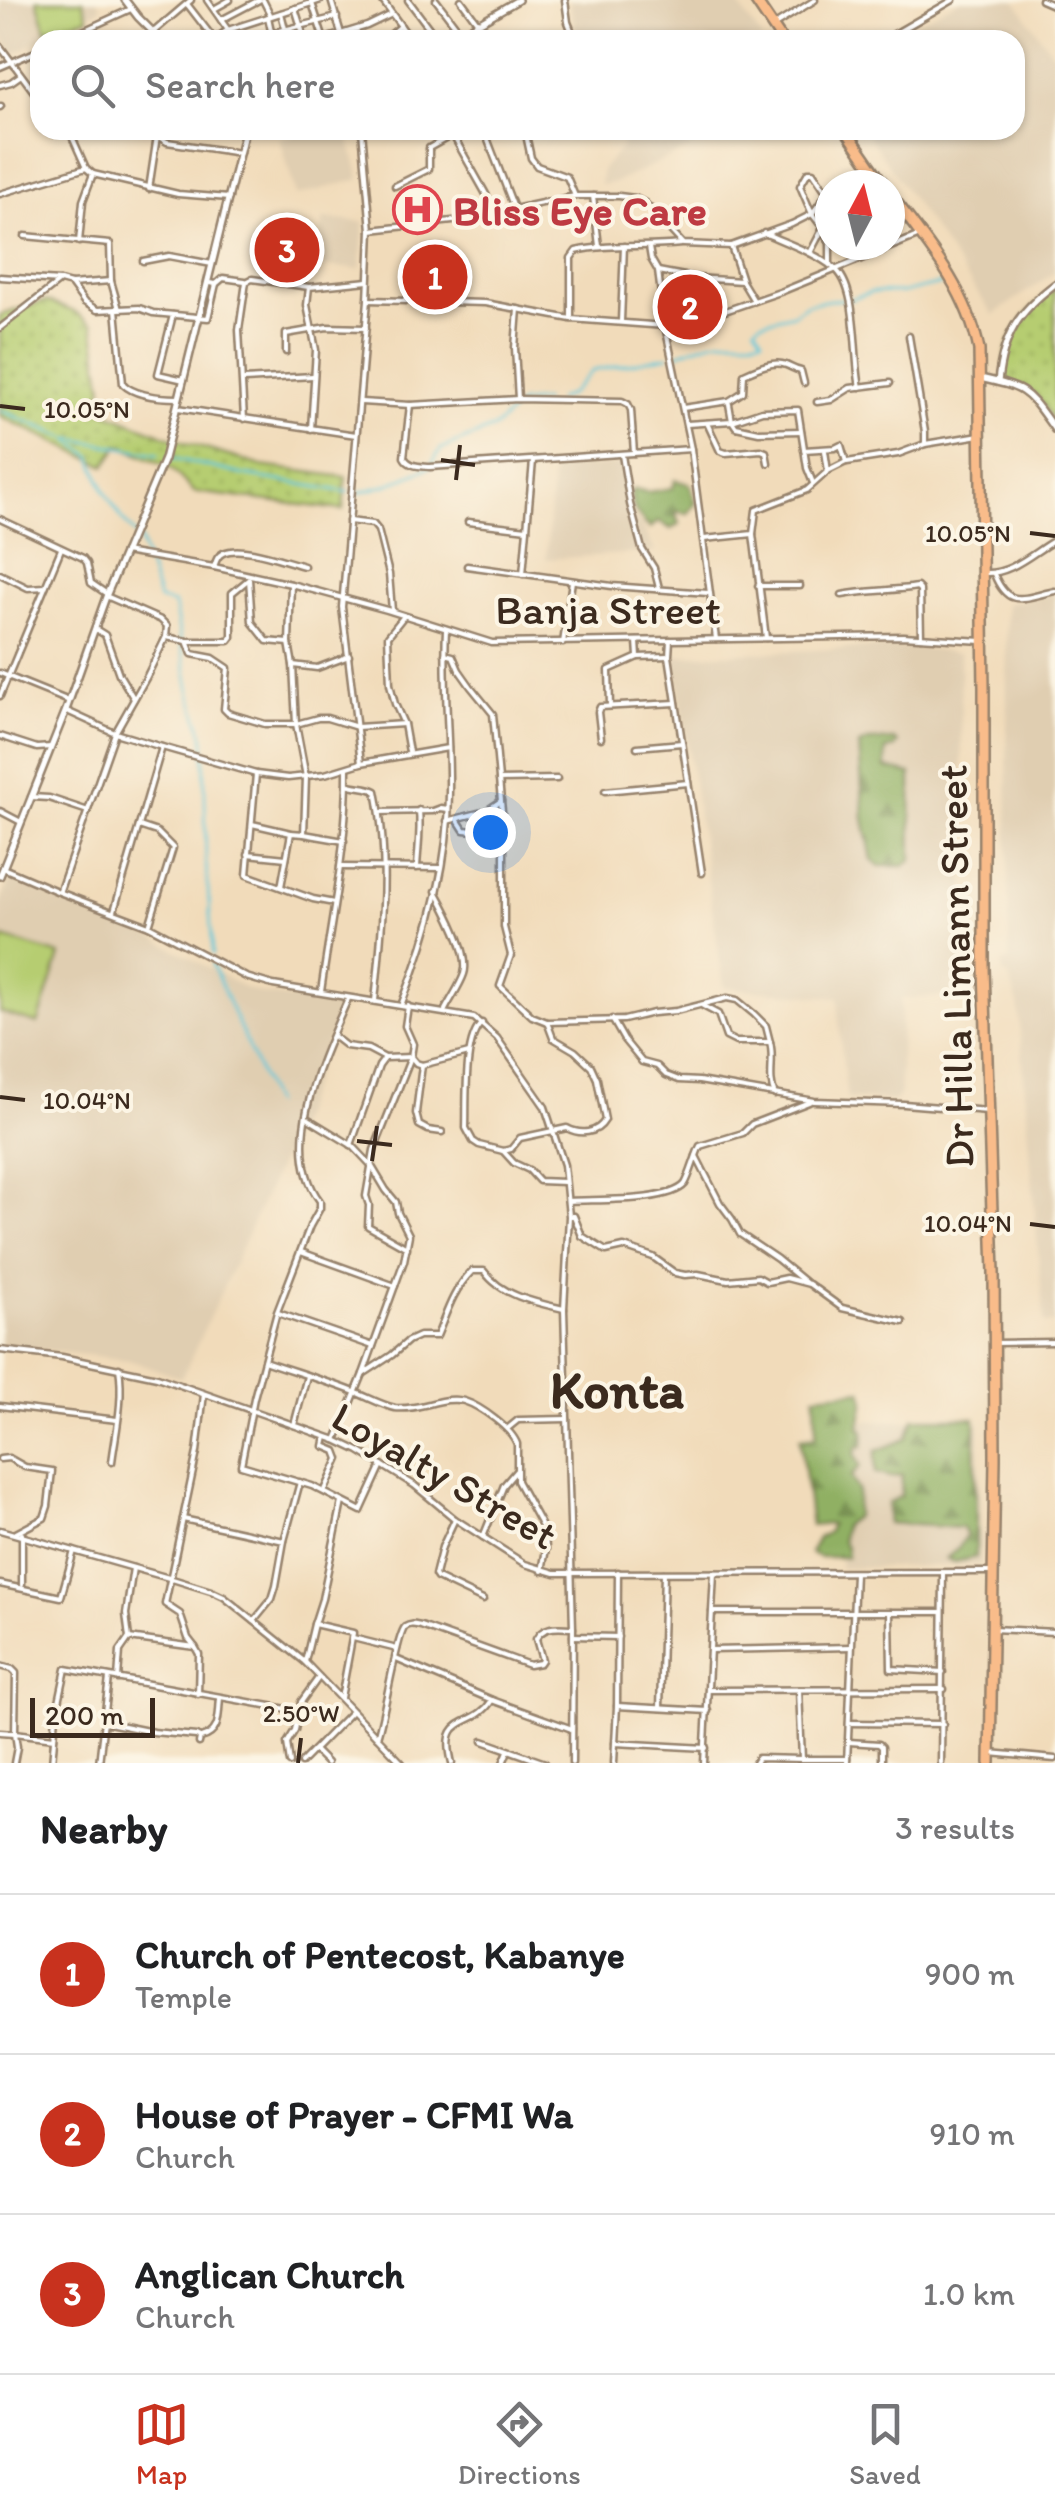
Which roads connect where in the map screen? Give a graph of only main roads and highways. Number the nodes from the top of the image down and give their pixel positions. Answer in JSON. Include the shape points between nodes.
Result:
{"nodes":[{"id":1,"x":755,"y":0,"type":"edge"},
{"id":2,"x":776,"y":30,"type":"edge"},
{"id":3,"x":853,"y":140,"type":"edge"},
{"id":4,"x":874,"y":170,"type":"edge"},
{"id":5,"x":905,"y":214,"type":"edge"},
{"id":6,"x":990,"y":1758,"type":"edge"}],
"edges":[{"from":1,"to":2,"type":"highway"},
{"from":3,"to":4,"type":"highway"},
{"from":5,"to":6,"type":"highway","name":"Dr Hilla Limann Street","via":[[955,283],[979,350],[988,573]]}]}
